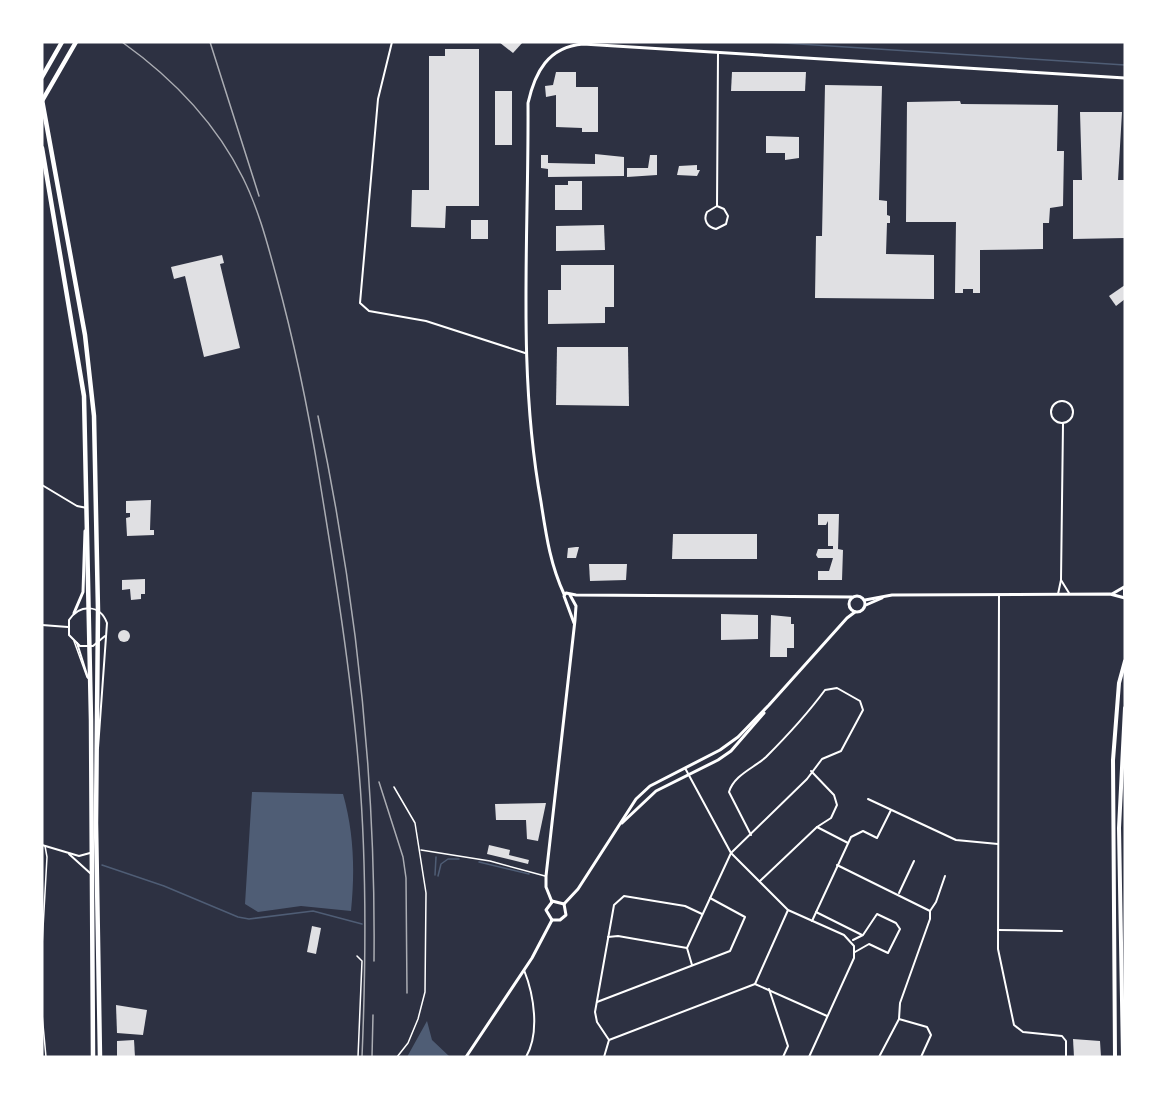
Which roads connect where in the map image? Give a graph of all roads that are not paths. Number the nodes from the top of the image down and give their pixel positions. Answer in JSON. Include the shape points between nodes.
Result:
{"nodes":[{"id":1,"x":62,"y":42,"type":"edge"},
{"id":2,"x":75,"y":42,"type":"edge"},
{"id":3,"x":392,"y":42,"type":"edge"},
{"id":4,"x":718,"y":53,"type":"junction"},
{"id":5,"x":42,"y":77,"type":"edge"},
{"id":6,"x":1125,"y":78,"type":"edge"},
{"id":7,"x":42,"y":99,"type":"edge"},
{"id":8,"x":42,"y":148,"type":"edge"},
{"id":9,"x":717,"y":206,"type":"junction"},
{"id":10,"x":525,"y":353,"type":"junction"},
{"id":11,"x":1063,"y":424,"type":"junction"},
{"id":12,"x":42,"y":485,"type":"edge"},
{"id":13,"x":87,"y":508,"type":"junction"},
{"id":14,"x":87,"y":527,"type":"junction"},
{"id":15,"x":1061,"y":580,"type":"junction"},
{"id":16,"x":1125,"y":587,"type":"edge"},
{"id":17,"x":564,"y":594,"type":"junction"},
{"id":18,"x":1058,"y":594,"type":"junction"},
{"id":19,"x":1070,"y":594,"type":"junction"},
{"id":20,"x":1110,"y":594,"type":"junction"},
{"id":21,"x":999,"y":595,"type":"junction"},
{"id":22,"x":840,"y":596,"type":"junction"},
{"id":23,"x":886,"y":596,"type":"junction"},
{"id":24,"x":1125,"y":596,"type":"edge"},
{"id":25,"x":571,"y":597,"type":"junction"},
{"id":26,"x":852,"y":597,"type":"junction"},
{"id":27,"x":566,"y":600,"type":"junction"},
{"id":28,"x":865,"y":600,"type":"junction"},
{"id":29,"x":849,"y":601,"type":"junction"},
{"id":30,"x":866,"y":605,"type":"junction"},
{"id":31,"x":849,"y":607,"type":"junction"},
{"id":32,"x":89,"y":608,"type":"junction"},
{"id":33,"x":98,"y":610,"type":"junction"},
{"id":34,"x":855,"y":612,"type":"junction"},
{"id":35,"x":74,"y":613,"type":"junction"},
{"id":36,"x":847,"y":618,"type":"junction"},
{"id":37,"x":574,"y":623,"type":"junction"},
{"id":38,"x":42,"y":625,"type":"edge"},
{"id":39,"x":68,"y":627,"type":"junction"},
{"id":40,"x":105,"y":636,"type":"junction"},
{"id":41,"x":75,"y":642,"type":"junction"},
{"id":42,"x":98,"y":644,"type":"junction"},
{"id":43,"x":89,"y":647,"type":"junction"},
{"id":44,"x":1125,"y":661,"type":"edge"},
{"id":45,"x":89,"y":682,"type":"junction"},
{"id":46,"x":770,"y":705,"type":"junction"},
{"id":47,"x":1125,"y":708,"type":"edge"},
{"id":48,"x":97,"y":754,"type":"junction"},
{"id":49,"x":685,"y":768,"type":"junction"},
{"id":50,"x":811,"y":771,"type":"junction"},
{"id":51,"x":689,"y":774,"type":"junction"},
{"id":52,"x":394,"y":787,"type":"dead end"},
{"id":53,"x":868,"y":799,"type":"dead end"},
{"id":54,"x":891,"y":810,"type":"junction"},
{"id":55,"x":619,"y":826,"type":"junction"},
{"id":56,"x":817,"y":827,"type":"junction"},
{"id":57,"x":751,"y":835,"type":"junction"},
{"id":58,"x":848,"y":843,"type":"junction"},
{"id":59,"x":998,"y":844,"type":"junction"},
{"id":60,"x":43,"y":845,"type":"edge"},
{"id":61,"x":421,"y":850,"type":"junction"},
{"id":62,"x":66,"y":853,"type":"junction"},
{"id":63,"x":90,"y":853,"type":"junction"},
{"id":64,"x":731,"y":853,"type":"junction"},
{"id":65,"x":914,"y":861,"type":"dead end"},
{"id":66,"x":837,"y":865,"type":"junction"},
{"id":67,"x":90,"y":873,"type":"junction"},
{"id":68,"x":546,"y":876,"type":"junction"},
{"id":69,"x":945,"y":876,"type":"dead end"},
{"id":70,"x":760,"y":882,"type":"junction"},
{"id":71,"x":899,"y":893,"type":"junction"},
{"id":72,"x":710,"y":898,"type":"junction"},
{"id":73,"x":552,"y":902,"type":"junction"},
{"id":74,"x":564,"y":904,"type":"junction"},
{"id":75,"x":788,"y":910,"type":"junction"},
{"id":76,"x":930,"y":911,"type":"junction"},
{"id":77,"x":816,"y":912,"type":"junction"},
{"id":78,"x":702,"y":914,"type":"junction"},
{"id":79,"x":552,"y":920,"type":"junction"},
{"id":80,"x":812,"y":921,"type":"junction"},
{"id":81,"x":998,"y":930,"type":"junction"},
{"id":82,"x":1062,"y":931,"type":"dead end"},
{"id":83,"x":863,"y":935,"type":"junction"},
{"id":84,"x":608,"y":937,"type":"junction"},
{"id":85,"x":852,"y":941,"type":"junction"},
{"id":86,"x":42,"y":946,"type":"edge"},
{"id":87,"x":687,"y":948,"type":"junction"},
{"id":88,"x":855,"y":952,"type":"junction"},
{"id":89,"x":357,"y":956,"type":"dead end"},
{"id":90,"x":692,"y":965,"type":"junction"},
{"id":91,"x":524,"y":970,"type":"junction"},
{"id":92,"x":755,"y":984,"type":"junction"},
{"id":93,"x":769,"y":989,"type":"junction"},
{"id":94,"x":596,"y":1002,"type":"junction"},
{"id":95,"x":42,"y":1014,"type":"edge"},
{"id":96,"x":827,"y":1016,"type":"junction"},
{"id":97,"x":899,"y":1019,"type":"junction"},
{"id":98,"x":609,"y":1040,"type":"junction"},
{"id":99,"x":46,"y":1057,"type":"edge"},
{"id":100,"x":93,"y":1057,"type":"edge"},
{"id":101,"x":100,"y":1057,"type":"edge"},
{"id":102,"x":358,"y":1057,"type":"edge"},
{"id":103,"x":397,"y":1057,"type":"edge"},
{"id":104,"x":466,"y":1057,"type":"edge"},
{"id":105,"x":526,"y":1057,"type":"edge"},
{"id":106,"x":604,"y":1057,"type":"edge"},
{"id":107,"x":783,"y":1057,"type":"edge"},
{"id":108,"x":809,"y":1057,"type":"edge"},
{"id":109,"x":879,"y":1057,"type":"edge"},
{"id":110,"x":921,"y":1057,"type":"edge"},
{"id":111,"x":1066,"y":1057,"type":"edge"},
{"id":112,"x":1115,"y":1057,"type":"edge"},
{"id":113,"x":1123,"y":1057,"type":"edge"}],
"edges":[{"from":1,"to":5,"type":"main road"},
{"from":2,"to":7,"type":"main road"},
{"from":3,"to":10,"type":"street","via":[[378,99],[360,303],[369,311],[426,321]]},
{"from":4,"to":6,"type":"street"},
{"from":4,"to":9,"type":"street"},
{"from":4,"to":10,"type":"street","via":[[570,46],[552,55],[539,69],[528,103]]},
{"from":7,"to":33,"type":"main road","via":[[92,391]]},
{"from":8,"to":13,"type":"main road","via":[[84,396]]},
{"from":9,"to":9,"type":"street","via":[[707,212],[705,219],[716,229],[726,224],[728,216]]},
{"from":10,"to":17,"type":"street","via":[[536,478],[551,564]]},
{"from":11,"to":11,"type":"street","via":[[1071,420],[1074,412],[1071,404],[1062,401],[1051,410],[1053,418]]},
{"from":11,"to":15,"type":"street"},
{"from":12,"to":13,"type":"street","via":[[77,507]]},
{"from":13,"to":14,"type":"main road"},
{"from":14,"to":32,"type":"main road"},
{"from":14,"to":35,"type":"street","via":[[83,592]]},
{"from":15,"to":18,"type":"street"},
{"from":15,"to":19,"type":"street"},
{"from":16,"to":20,"type":"street"},
{"from":16,"to":24,"type":"main road"},
{"from":17,"to":25,"type":"street"},
{"from":17,"to":27,"type":"street"},
{"from":18,"to":19,"type":"street"},
{"from":18,"to":21,"type":"street"},
{"from":19,"to":20,"type":"street"},
{"from":20,"to":24,"type":"street"},
{"from":21,"to":23,"type":"street"},
{"from":21,"to":59,"type":"street"},
{"from":22,"to":25,"type":"street"},
{"from":22,"to":26,"type":"street"},
{"from":22,"to":29,"type":"street"},
{"from":23,"to":28,"type":"street"},
{"from":23,"to":30,"type":"street"},
{"from":25,"to":27,"type":"street"},
{"from":25,"to":37,"type":"street","via":[[576,606]]},
{"from":26,"to":28,"type":"street","via":[[859,595]]},
{"from":26,"to":29,"type":"street"},
{"from":27,"to":37,"type":"street"},
{"from":28,"to":30,"type":"street"},
{"from":29,"to":31,"type":"street"},
{"from":30,"to":34,"type":"street"},
{"from":31,"to":34,"type":"street"},
{"from":31,"to":36,"type":"street"},
{"from":32,"to":33,"type":"street"},
{"from":32,"to":35,"type":"street"},
{"from":32,"to":43,"type":"main road"},
{"from":33,"to":40,"type":"street","via":[[107,623]]},
{"from":33,"to":42,"type":"main road"},
{"from":34,"to":36,"type":"street"},
{"from":35,"to":39,"type":"street"},
{"from":36,"to":46,"type":"street"},
{"from":37,"to":68,"type":"street"},
{"from":38,"to":39,"type":"street"},
{"from":39,"to":41,"type":"street"},
{"from":40,"to":42,"type":"street"},
{"from":40,"to":48,"type":"street","via":[[107,658]]},
{"from":41,"to":43,"type":"street"},
{"from":41,"to":45,"type":"street"},
{"from":42,"to":43,"type":"street"},
{"from":42,"to":48,"type":"main road"},
{"from":43,"to":45,"type":"main road"},
{"from":44,"to":112,"type":"main road","via":[[1119,683],[1113,760]]},
{"from":45,"to":63,"type":"main road"},
{"from":46,"to":49,"type":"street","via":[[720,750]]},
{"from":46,"to":51,"type":"street","via":[[730,751]]},
{"from":47,"to":113,"type":"main road","via":[[1119,828]]},
{"from":48,"to":101,"type":"main road"},
{"from":49,"to":51,"type":"street"},
{"from":49,"to":55,"type":"street","via":[[650,786],[636,799]]},
{"from":50,"to":56,"type":"street","via":[[834,795],[837,805],[831,818]]},
{"from":50,"to":57,"type":"street"},
{"from":50,"to":57,"type":"street","via":[[827,755],[841,751],[863,710],[860,701],[837,688],[825,690],[765,758],[731,783],[729,792]]},
{"from":51,"to":55,"type":"street","via":[[656,791]]},
{"from":51,"to":64,"type":"street"},
{"from":52,"to":61,"type":"lane","via":[[415,823]]},
{"from":53,"to":54,"type":"street"},
{"from":54,"to":58,"type":"street","via":[[877,838],[863,831]]},
{"from":54,"to":59,"type":"street","via":[[956,840]]},
{"from":55,"to":74,"type":"street"},
{"from":56,"to":58,"type":"street"},
{"from":56,"to":70,"type":"street"},
{"from":57,"to":64,"type":"street"},
{"from":58,"to":66,"type":"street"},
{"from":59,"to":81,"type":"street"},
{"from":60,"to":62,"type":"street"},
{"from":60,"to":86,"type":"lane","via":[[47,857]]},
{"from":61,"to":68,"type":"lane","via":[[490,861]]},
{"from":61,"to":103,"type":"lane","via":[[426,893],[425,992],[408,1043]]},
{"from":62,"to":63,"type":"street"},
{"from":62,"to":67,"type":"street"},
{"from":63,"to":67,"type":"main road"},
{"from":64,"to":70,"type":"street"},
{"from":64,"to":72,"type":"street"},
{"from":65,"to":71,"type":"street"},
{"from":66,"to":71,"type":"street"},
{"from":66,"to":77,"type":"street"},
{"from":67,"to":100,"type":"main road"},
{"from":68,"to":73,"type":"street"},
{"from":69,"to":76,"type":"street"},
{"from":70,"to":75,"type":"street"},
{"from":71,"to":76,"type":"street"},
{"from":72,"to":78,"type":"street"},
{"from":72,"to":90,"type":"street","via":[[745,917],[730,951]]},
{"from":73,"to":74,"type":"street"},
{"from":73,"to":79,"type":"street","via":[[546,910]]},
{"from":74,"to":79,"type":"street","via":[[566,915]]},
{"from":75,"to":80,"type":"street"},
{"from":75,"to":92,"type":"street"},
{"from":76,"to":97,"type":"street","via":[[900,1003]]},
{"from":77,"to":80,"type":"street"},
{"from":77,"to":83,"type":"street"},
{"from":78,"to":84,"type":"street","via":[[685,906],[624,896],[614,905]]},
{"from":78,"to":87,"type":"street"},
{"from":79,"to":91,"type":"street"},
{"from":80,"to":85,"type":"street"},
{"from":81,"to":82,"type":"street"},
{"from":81,"to":111,"type":"street","via":[[998,949],[1014,1025],[1023,1032],[1062,1036]]},
{"from":83,"to":85,"type":"street"},
{"from":83,"to":88,"type":"street","via":[[877,914],[900,929],[888,953],[869,944]]},
{"from":84,"to":87,"type":"street"},
{"from":84,"to":94,"type":"street"},
{"from":85,"to":88,"type":"street"},
{"from":87,"to":90,"type":"street"},
{"from":88,"to":96,"type":"street"},
{"from":89,"to":102,"type":"lane","via":[[362,961]]},
{"from":90,"to":94,"type":"street"},
{"from":91,"to":104,"type":"street"},
{"from":91,"to":105,"type":"street","via":[[534,1017],[532,1043]]},
{"from":92,"to":93,"type":"street"},
{"from":92,"to":98,"type":"street"},
{"from":93,"to":96,"type":"street"},
{"from":93,"to":107,"type":"street","via":[[788,1046]]},
{"from":94,"to":98,"type":"street","via":[[597,1022]]},
{"from":95,"to":99,"type":"lane"},
{"from":96,"to":108,"type":"street"},
{"from":97,"to":109,"type":"street"},
{"from":97,"to":110,"type":"street","via":[[927,1027],[931,1035]]},
{"from":98,"to":106,"type":"street"}]}
